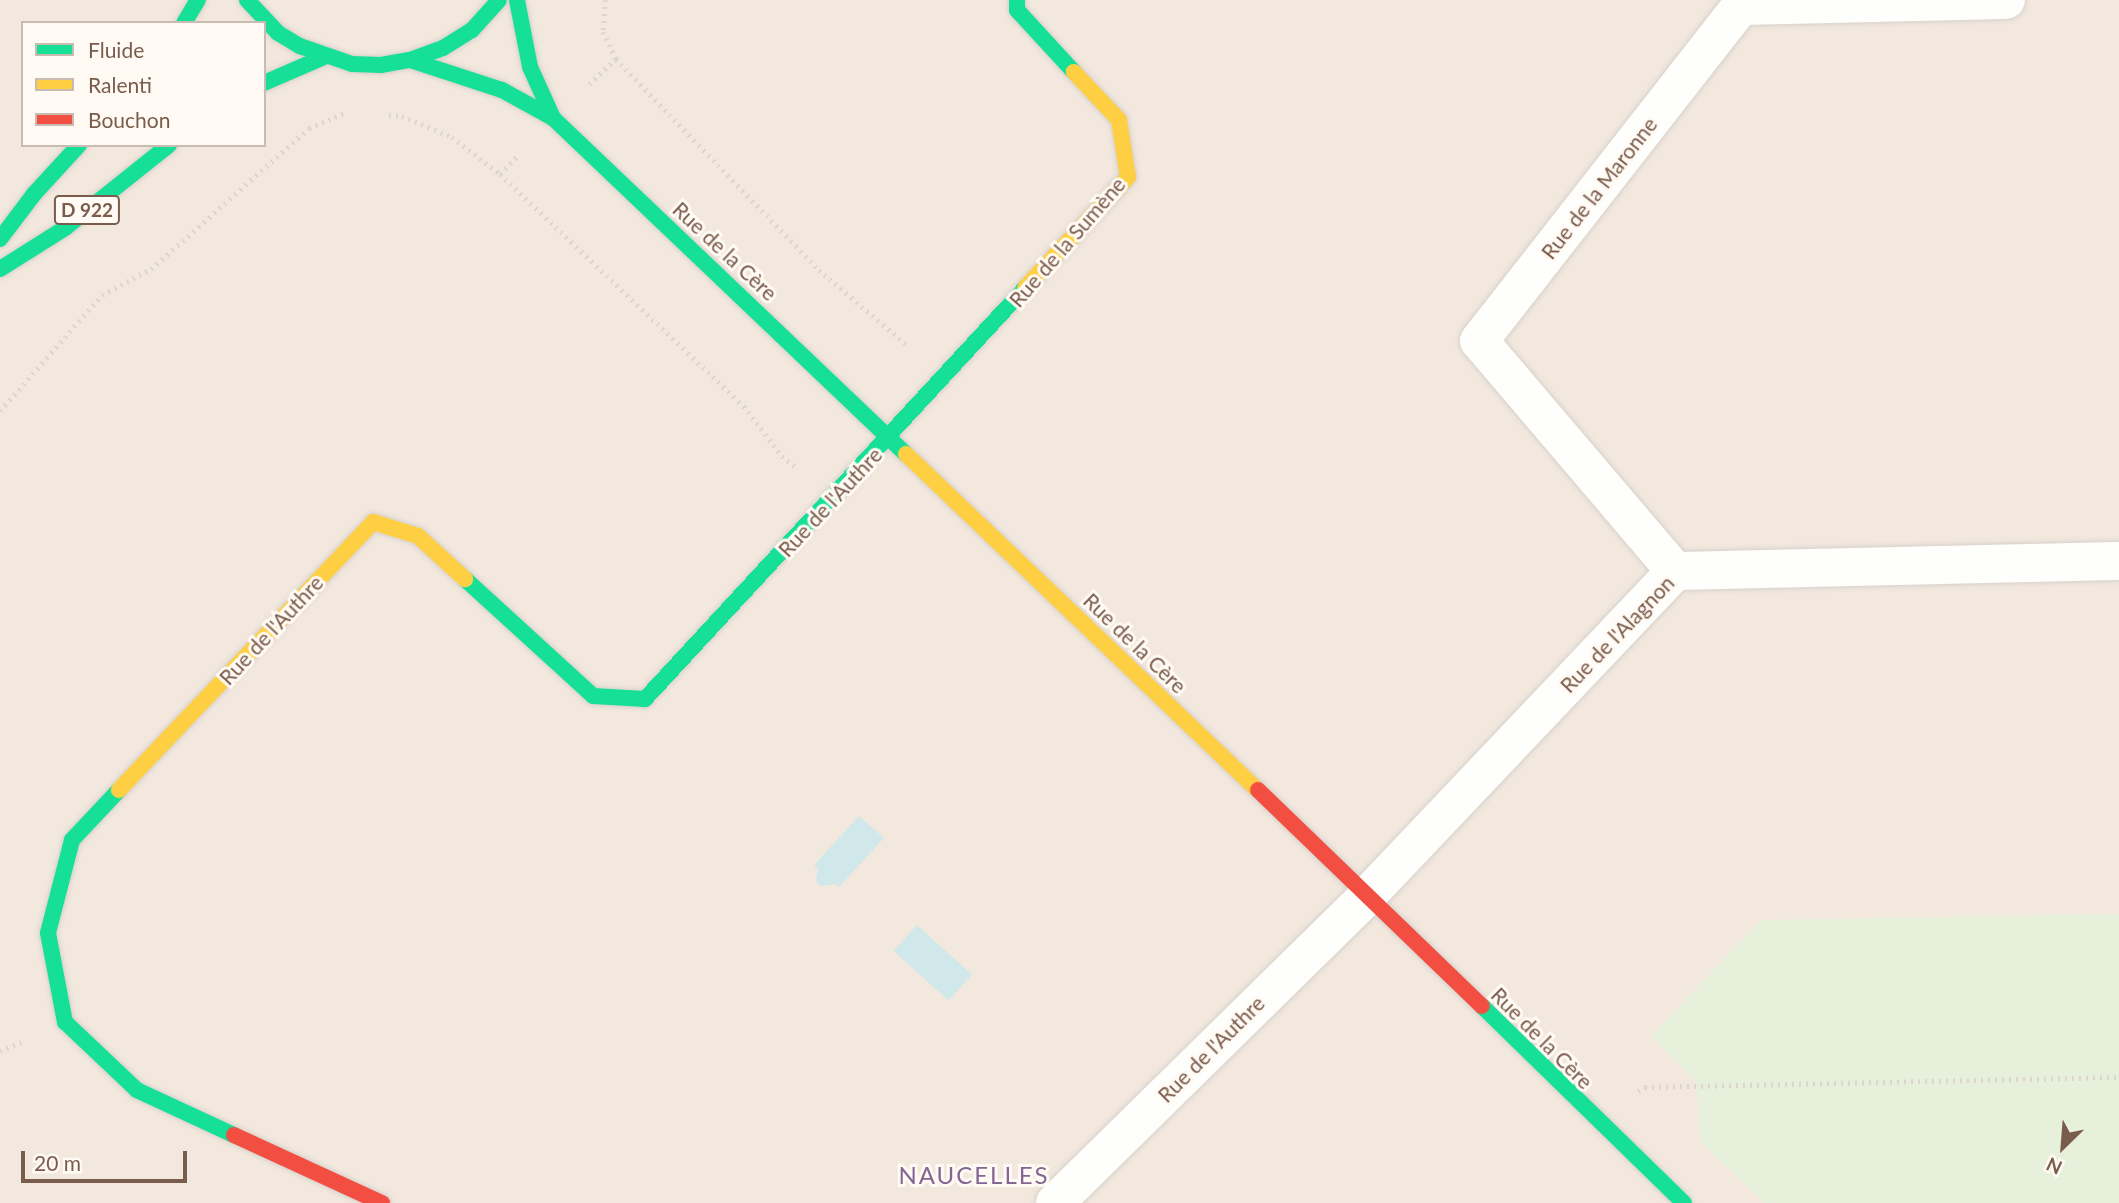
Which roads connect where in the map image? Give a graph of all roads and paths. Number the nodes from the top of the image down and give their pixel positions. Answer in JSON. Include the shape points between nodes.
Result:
{"nodes":[{"id":1,"x":198,"y":0,"type":"edge"},
{"id":2,"x":247,"y":0,"type":"edge"},
{"id":3,"x":499,"y":0,"type":"edge"},
{"id":4,"x":517,"y":0,"type":"edge"},
{"id":5,"x":606,"y":0,"type":"edge"},
{"id":6,"x":1017,"y":0,"type":"edge"},
{"id":7,"x":2006,"y":0,"type":"edge"},
{"id":8,"x":1737,"y":3,"type":"edge"},
{"id":9,"x":185,"y":21,"type":"edge"},
{"id":10,"x":324,"y":57,"type":"junction"},
{"id":11,"x":410,"y":60,"type":"junction"},
{"id":12,"x":266,"y":82,"type":"edge"},
{"id":13,"x":348,"y":112,"type":"dead end"},
{"id":14,"x":375,"y":114,"type":"dead end"},
{"id":15,"x":553,"y":118,"type":"junction"},
{"id":16,"x":77,"y":147,"type":"edge"},
{"id":17,"x":166,"y":147,"type":"edge"},
{"id":18,"x":0,"y":239,"type":"edge"},
{"id":19,"x":0,"y":269,"type":"edge"},
{"id":20,"x":947,"y":376,"type":"junction"},
{"id":21,"x":0,"y":411,"type":"edge"},
{"id":22,"x":890,"y":438,"type":"junction"},
{"id":23,"x":835,"y":496,"type":"junction"},
{"id":24,"x":2119,"y":561,"type":"edge"},
{"id":25,"x":1675,"y":571,"type":"junction"},
{"id":26,"x":1368,"y":895,"type":"junction"},
{"id":27,"x":2119,"y":1077,"type":"edge"},
{"id":28,"x":1597,"y":1121,"type":"junction"},
{"id":29,"x":382,"y":1203,"type":"edge"},
{"id":30,"x":1055,"y":1203,"type":"edge"},
{"id":31,"x":1684,"y":1203,"type":"edge"}],
"edges":[{"from":1,"to":9,"type":"street"},
{"from":2,"to":10,"type":"street","via":[[278,33]]},
{"from":3,"to":11,"type":"street","via":[[472,30],[443,48]]},
{"from":4,"to":15,"type":"street","name":"Rue de la Cère","via":[[530,68]]},
{"from":5,"to":20,"type":"path","via":[[603,32],[616,59],[819,270]]},
{"from":6,"to":20,"type":"street","name":"Rue de la Sumène","via":[[1017,10],[1119,120],[1128,177]]},
{"from":7,"to":8,"type":"street","name":"Rue de la Maronne"},
{"from":8,"to":25,"type":"street","name":"Rue de la Maronne","via":[[1479,341]]},
{"from":10,"to":11,"type":"street","via":[[352,64]]},
{"from":10,"to":12,"type":"street"},
{"from":11,"to":15,"type":"street","name":"Rue de la Cère","via":[[502,90]]},
{"from":13,"to":21,"type":"path","via":[[309,128],[151,269],[102,295]]},
{"from":14,"to":23,"type":"path","via":[[402,116],[452,137],[500,174],[744,406],[782,456]]},
{"from":15,"to":22,"type":"street","name":"Rue de la Cère"},
{"from":16,"to":18,"type":"street","number":"D 922"},
{"from":17,"to":19,"type":"street","number":"D 922","via":[[65,228]]},
{"from":20,"to":22,"type":"street","name":"Rue de la Sumène"},
{"from":22,"to":23,"type":"street","name":"Rue de l'Authre"},
{"from":22,"to":26,"type":"street","name":"Rue de la Cère"},
{"from":23,"to":29,"type":"street","name":"Rue de l'Authre","via":[[645,699],[593,696],[418,536],[373,522],[72,840],[48,933],[65,1023],[137,1090]]},
{"from":24,"to":25,"type":"street","name":"Rue de l'Alagnon"},
{"from":25,"to":26,"type":"street","name":"Rue de l'Alagnon"},
{"from":26,"to":28,"type":"street","name":"Rue de la Cère"},
{"from":26,"to":30,"type":"street","name":"Rue de l'Authre"},
{"from":27,"to":28,"type":"path","via":[[1645,1087]]},
{"from":28,"to":31,"type":"street","name":"Rue de la Cère"}]}
